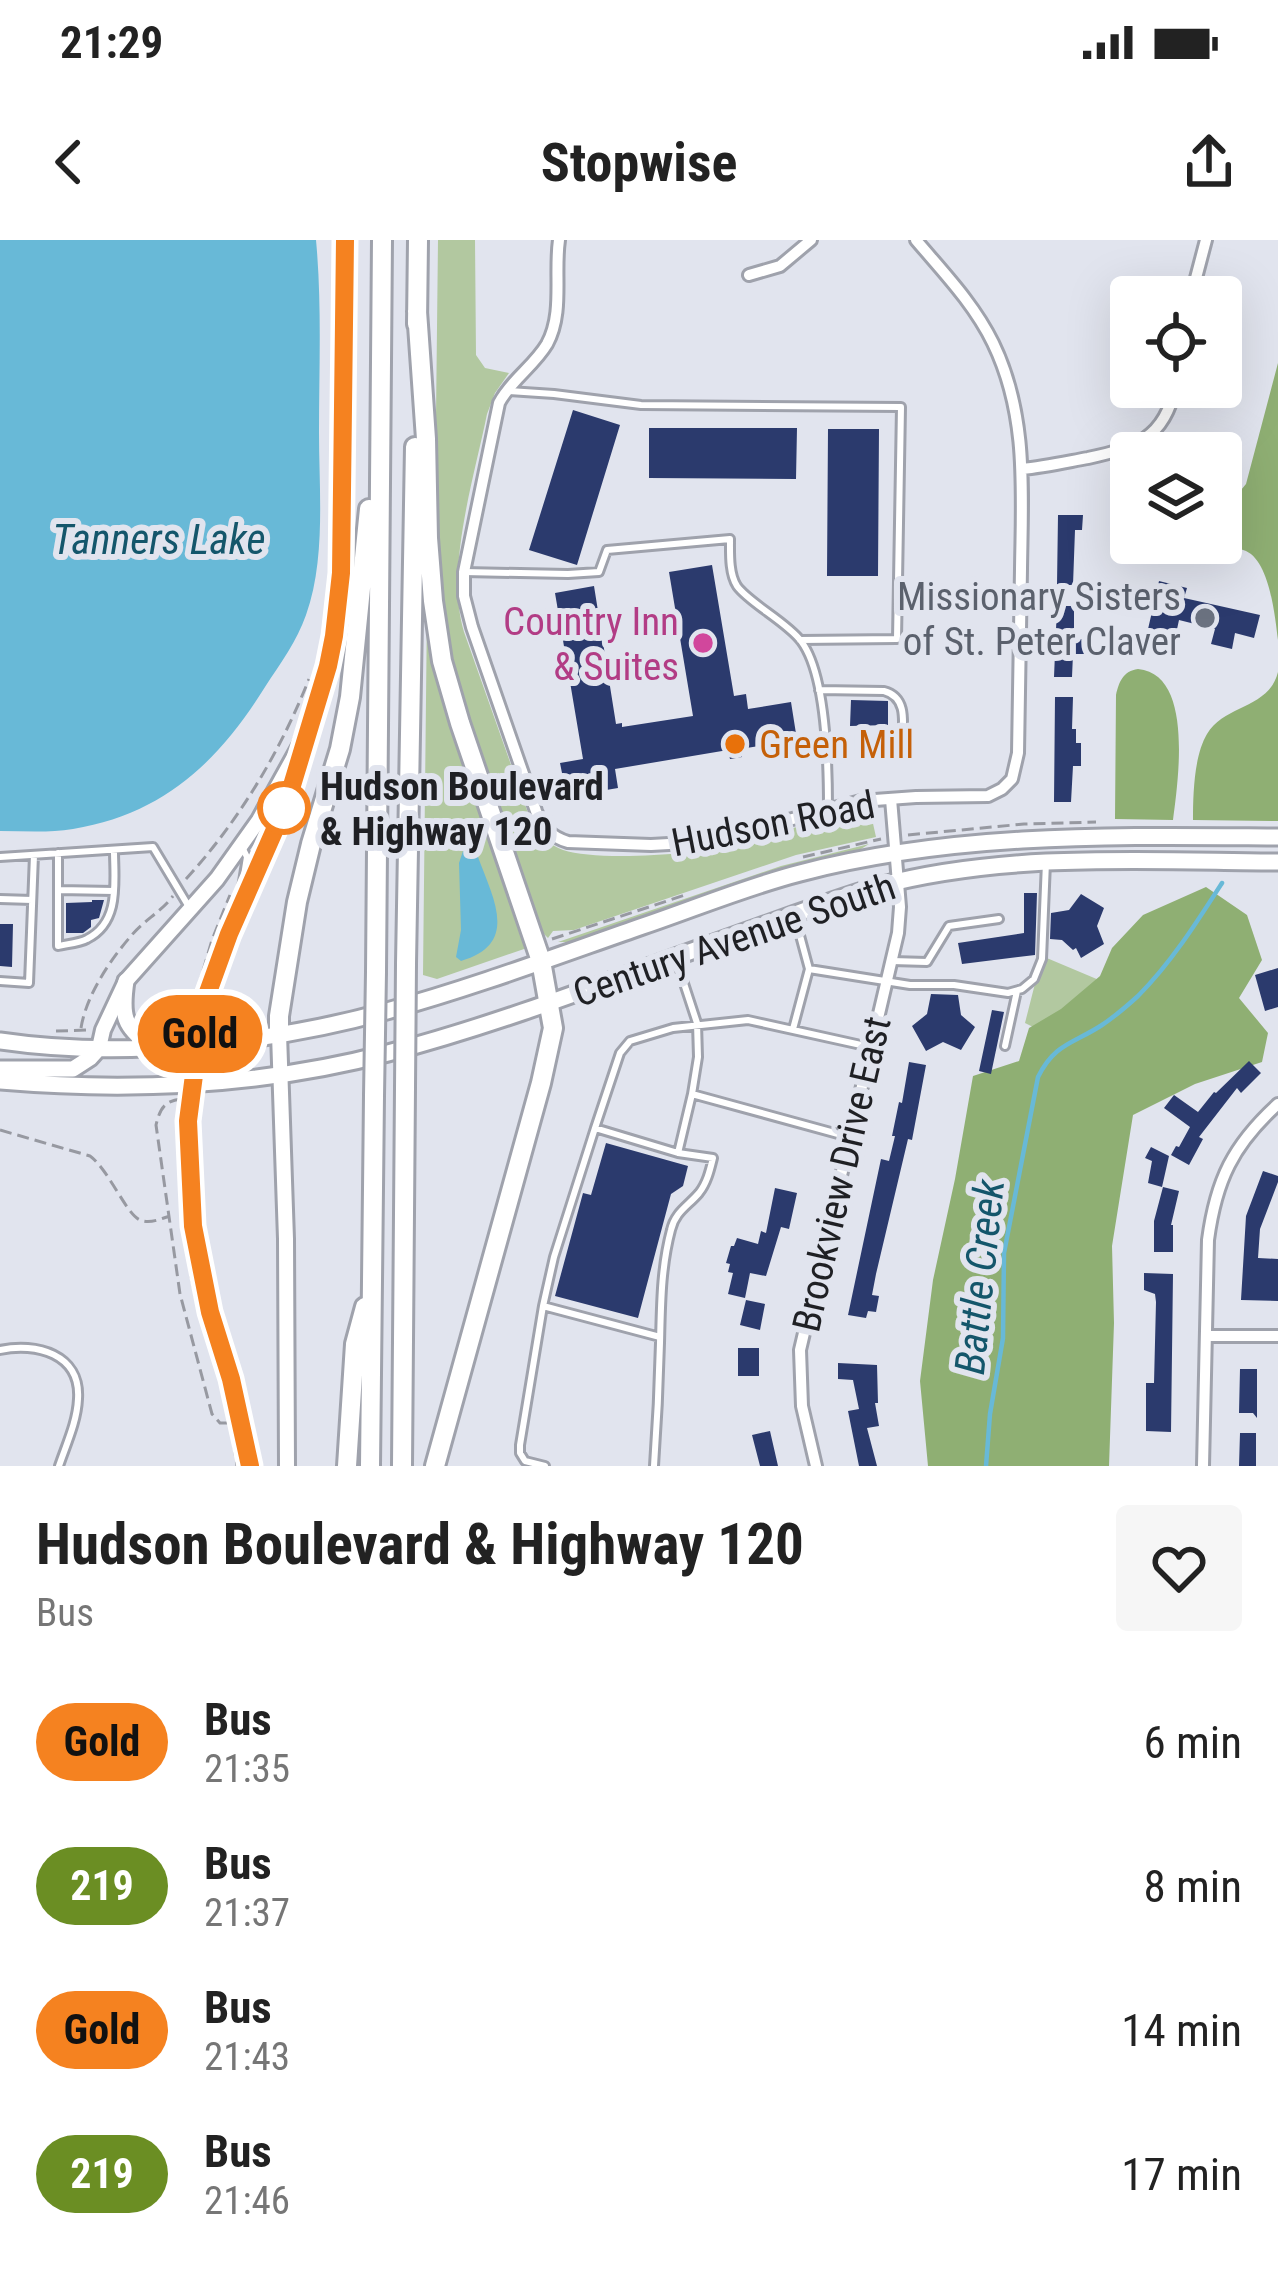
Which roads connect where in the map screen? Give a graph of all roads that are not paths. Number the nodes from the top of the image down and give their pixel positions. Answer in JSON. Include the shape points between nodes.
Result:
{"nodes":[{"id":1,"x":345,"y":240,"type":"edge"},
{"id":2,"x":382,"y":240,"type":"edge"},
{"id":3,"x":418,"y":240,"type":"edge"},
{"id":4,"x":559,"y":240,"type":"edge"},
{"id":5,"x":811,"y":240,"type":"edge"},
{"id":6,"x":916,"y":240,"type":"edge"},
{"id":7,"x":1206,"y":240,"type":"edge"},
{"id":8,"x":749,"y":275,"type":"dead end"},
{"id":9,"x":1196,"y":276,"type":"edge"},
{"id":10,"x":417,"y":311,"type":"junction"},
{"id":11,"x":382,"y":331,"type":"junction"},
{"id":12,"x":505,"y":391,"type":"junction"},
{"id":13,"x":1168,"y":408,"type":"edge"},
{"id":14,"x":1022,"y":469,"type":"junction"},
{"id":15,"x":464,"y":572,"type":"junction"},
{"id":16,"x":800,"y":640,"type":"junction"},
{"id":17,"x":818,"y":690,"type":"junction"},
{"id":18,"x":313,"y":716,"type":"junction"},
{"id":19,"x":902,"y":749,"type":"dead end"},
{"id":20,"x":891,"y":799,"type":"junction"},
{"id":21,"x":828,"y":808,"type":"junction"},
{"id":22,"x":1278,"y":837,"type":"edge"},
{"id":23,"x":242,"y":845,"type":"junction"},
{"id":24,"x":114,"y":850,"type":"junction"},
{"id":25,"x":58,"y":854,"type":"junction"},
{"id":26,"x":895,"y":854,"type":"junction"},
{"id":27,"x":34,"y":855,"type":"junction"},
{"id":28,"x":0,"y":857,"type":"edge"},
{"id":29,"x":1046,"y":862,"type":"junction"},
{"id":30,"x":1278,"y":862,"type":"edge"},
{"id":31,"x":897,"y":882,"type":"junction"},
{"id":32,"x":58,"y":890,"type":"junction"},
{"id":33,"x":114,"y":891,"type":"junction"},
{"id":34,"x":0,"y":899,"type":"edge"},
{"id":35,"x":32,"y":900,"type":"junction"},
{"id":36,"x":190,"y":910,"type":"junction"},
{"id":37,"x":794,"y":914,"type":"junction"},
{"id":38,"x":999,"y":919,"type":"dead end"},
{"id":39,"x":229,"y":934,"type":"junction"},
{"id":40,"x":676,"y":956,"type":"junction"},
{"id":41,"x":892,"y":961,"type":"junction"},
{"id":42,"x":541,"y":962,"type":"junction"},
{"id":43,"x":809,"y":969,"type":"junction"},
{"id":44,"x":886,"y":979,"type":"junction"},
{"id":45,"x":126,"y":980,"type":"junction"},
{"id":46,"x":0,"y":981,"type":"edge"},
{"id":47,"x":1017,"y":991,"type":"junction"},
{"id":48,"x":550,"y":1001,"type":"junction"},
{"id":49,"x":698,"y":1023,"type":"junction"},
{"id":50,"x":793,"y":1029,"type":"junction"},
{"id":51,"x":279,"y":1034,"type":"junction"},
{"id":52,"x":0,"y":1041,"type":"edge"},
{"id":53,"x":1005,"y":1046,"type":"dead end"},
{"id":54,"x":152,"y":1047,"type":"junction"},
{"id":55,"x":870,"y":1047,"type":"junction"},
{"id":56,"x":99,"y":1048,"type":"junction"},
{"id":57,"x":0,"y":1070,"type":"edge"},
{"id":58,"x":280,"y":1075,"type":"junction"},
{"id":59,"x":0,"y":1081,"type":"edge"},
{"id":60,"x":692,"y":1094,"type":"junction"},
{"id":61,"x":1278,"y":1104,"type":"edge"},
{"id":62,"x":595,"y":1128,"type":"junction"},
{"id":63,"x":849,"y":1137,"type":"junction"},
{"id":64,"x":677,"y":1153,"type":"junction"},
{"id":65,"x":372,"y":1279,"type":"junction"},
{"id":66,"x":543,"y":1306,"type":"junction"},
{"id":67,"x":1206,"y":1336,"type":"junction"},
{"id":68,"x":1278,"y":1336,"type":"edge"},
{"id":69,"x":660,"y":1337,"type":"junction"},
{"id":70,"x":0,"y":1350,"type":"edge"},
{"id":71,"x":59,"y":1466,"type":"edge"},
{"id":72,"x":250,"y":1466,"type":"edge"},
{"id":73,"x":287,"y":1466,"type":"edge"},
{"id":74,"x":346,"y":1466,"type":"edge"},
{"id":75,"x":370,"y":1466,"type":"edge"},
{"id":76,"x":402,"y":1466,"type":"edge"},
{"id":77,"x":435,"y":1466,"type":"edge"},
{"id":78,"x":545,"y":1466,"type":"edge"},
{"id":79,"x":654,"y":1466,"type":"edge"},
{"id":80,"x":816,"y":1466,"type":"edge"},
{"id":81,"x":1204,"y":1466,"type":"edge"}],
"edges":[{"from":1,"to":18,"type":"street","via":[[340,592]]},
{"from":2,"to":11,"type":"highway"},
{"from":3,"to":10,"type":"highway"},
{"from":4,"to":12,"type":"street","name":"Hudson Road","via":[[554,329]]},
{"from":5,"to":8,"type":"street","via":[[776,268]]},
{"from":6,"to":14,"type":"street","via":[[993,344],[1014,400]]},
{"from":7,"to":9,"type":"street"},
{"from":10,"to":42,"type":"highway","via":[[442,661]]},
{"from":10,"to":76,"type":"highway","bridge":true},
{"from":11,"to":51,"type":"highway","via":[[350,697],[296,902]]},
{"from":11,"to":65,"type":"highway","bridge":true},
{"from":12,"to":15,"type":"street","name":"Hudson Road"},
{"from":12,"to":16,"type":"lane","via":[[641,405],[901,407],[897,639]]},
{"from":13,"to":14,"type":"street","via":[[1147,439],[1117,452]]},
{"from":14,"to":20,"type":"street","via":[[1015,772],[985,797]]},
{"from":15,"to":16,"type":"lane","via":[[599,572],[607,550],[730,539],[736,585]]},
{"from":15,"to":21,"type":"street","name":"Hudson Road","via":[[472,627],[543,826],[556,837],[584,844],[705,842]]},
{"from":16,"to":17,"type":"lane"},
{"from":17,"to":19,"type":"lane","via":[[894,694]]},
{"from":17,"to":21,"type":"lane"},
{"from":18,"to":23,"type":"street"},
{"from":18,"to":39,"type":"lane","via":[[287,802]]},
{"from":20,"to":21,"type":"street","name":"Hudson Road"},
{"from":20,"to":26,"type":"street","name":"Hudson Road"},
{"from":22,"to":26,"type":"main road","name":"Century Avenue South","via":[[1076,836]]},
{"from":23,"to":36,"type":"street"},
{"from":23,"to":39,"type":"lane","via":[[247,857]]},
{"from":24,"to":25,"type":"lane"},
{"from":24,"to":33,"type":"lane"},
{"from":24,"to":36,"type":"lane","via":[[153,847]]},
{"from":25,"to":27,"type":"lane"},
{"from":25,"to":32,"type":"lane"},
{"from":26,"to":31,"type":"street","name":"Hudson Road"},
{"from":26,"to":42,"type":"main road","name":"Century Avenue South","via":[[784,878]]},
{"from":27,"to":28,"type":"lane"},
{"from":27,"to":35,"type":"lane"},
{"from":29,"to":30,"type":"main road","name":"Century Avenue South"},
{"from":29,"to":31,"type":"main road","name":"Century Avenue South"},
{"from":29,"to":47,"type":"lane","via":[[1042,959],[1034,979]]},
{"from":31,"to":37,"type":"main road","name":"Century Avenue South"},
{"from":31,"to":41,"type":"street","name":"Brookview Drive East"},
{"from":32,"to":33,"type":"lane"},
{"from":32,"to":33,"type":"lane","via":[[58,946],[88,939],[110,919]]},
{"from":34,"to":35,"type":"lane"},
{"from":35,"to":46,"type":"lane","via":[[29,983]]},
{"from":36,"to":45,"type":"street"},
{"from":37,"to":40,"type":"main road","name":"Century Avenue South"},
{"from":37,"to":43,"type":"lane"},
{"from":38,"to":41,"type":"lane","via":[[949,926],[927,962]]},
{"from":39,"to":72,"type":"lane","bridge":true,"via":[[203,1006],[188,1121],[193,1226]]},
{"from":40,"to":48,"type":"main road","name":"Century Avenue South"},
{"from":40,"to":49,"type":"lane"},
{"from":41,"to":44,"type":"street","name":"Brookview Drive East"},
{"from":42,"to":48,"type":"highway"},
{"from":42,"to":51,"type":"main road","name":"Century Avenue South","via":[[389,1011]]},
{"from":43,"to":44,"type":"lane"},
{"from":43,"to":50,"type":"lane"},
{"from":44,"to":47,"type":"lane"},
{"from":44,"to":55,"type":"street","name":"Brookview Drive East"},
{"from":45,"to":54,"type":"main road","via":[[128,1025]]},
{"from":45,"to":56,"type":"street"},
{"from":47,"to":53,"type":"lane"},
{"from":48,"to":58,"type":"main road","name":"Century Avenue South","via":[[388,1053]]},
{"from":48,"to":77,"type":"highway","via":[[550,1050]]},
{"from":49,"to":50,"type":"lane","via":[[748,1020]]},
{"from":49,"to":60,"type":"lane"},
{"from":49,"to":62,"type":"lane","via":[[630,1041]]},
{"from":50,"to":55,"type":"lane"},
{"from":51,"to":54,"type":"main road","name":"Century Avenue South"},
{"from":51,"to":58,"type":"street"},
{"from":52,"to":56,"type":"main road","name":"Century Avenue South"},
{"from":54,"to":56,"type":"main road","name":"Century Avenue South"},
{"from":55,"to":63,"type":"street","name":"Brookview Drive East"},
{"from":56,"to":57,"type":"main road","via":[[73,1069]]},
{"from":58,"to":59,"type":"main road","name":"Century Avenue South","via":[[157,1086]]},
{"from":58,"to":73,"type":"street"},
{"from":60,"to":63,"type":"lane"},
{"from":60,"to":64,"type":"lane"},
{"from":61,"to":67,"type":"street","via":[[1247,1134],[1217,1192]]},
{"from":62,"to":64,"type":"lane"},
{"from":62,"to":66,"type":"lane"},
{"from":63,"to":80,"type":"street","name":"Brookview Drive East","via":[[800,1350]]},
{"from":64,"to":69,"type":"lane","via":[[712,1158],[699,1193],[672,1221]]},
{"from":65,"to":74,"type":"highway","via":[[355,1344]]},
{"from":65,"to":75,"type":"highway"},
{"from":66,"to":69,"type":"lane"},
{"from":66,"to":78,"type":"lane","via":[[520,1453]]},
{"from":67,"to":68,"type":"street"},
{"from":67,"to":81,"type":"street"},
{"from":69,"to":79,"type":"lane"},
{"from":70,"to":71,"type":"lane","via":[[41,1348],[71,1370],[78,1400]]}]}
